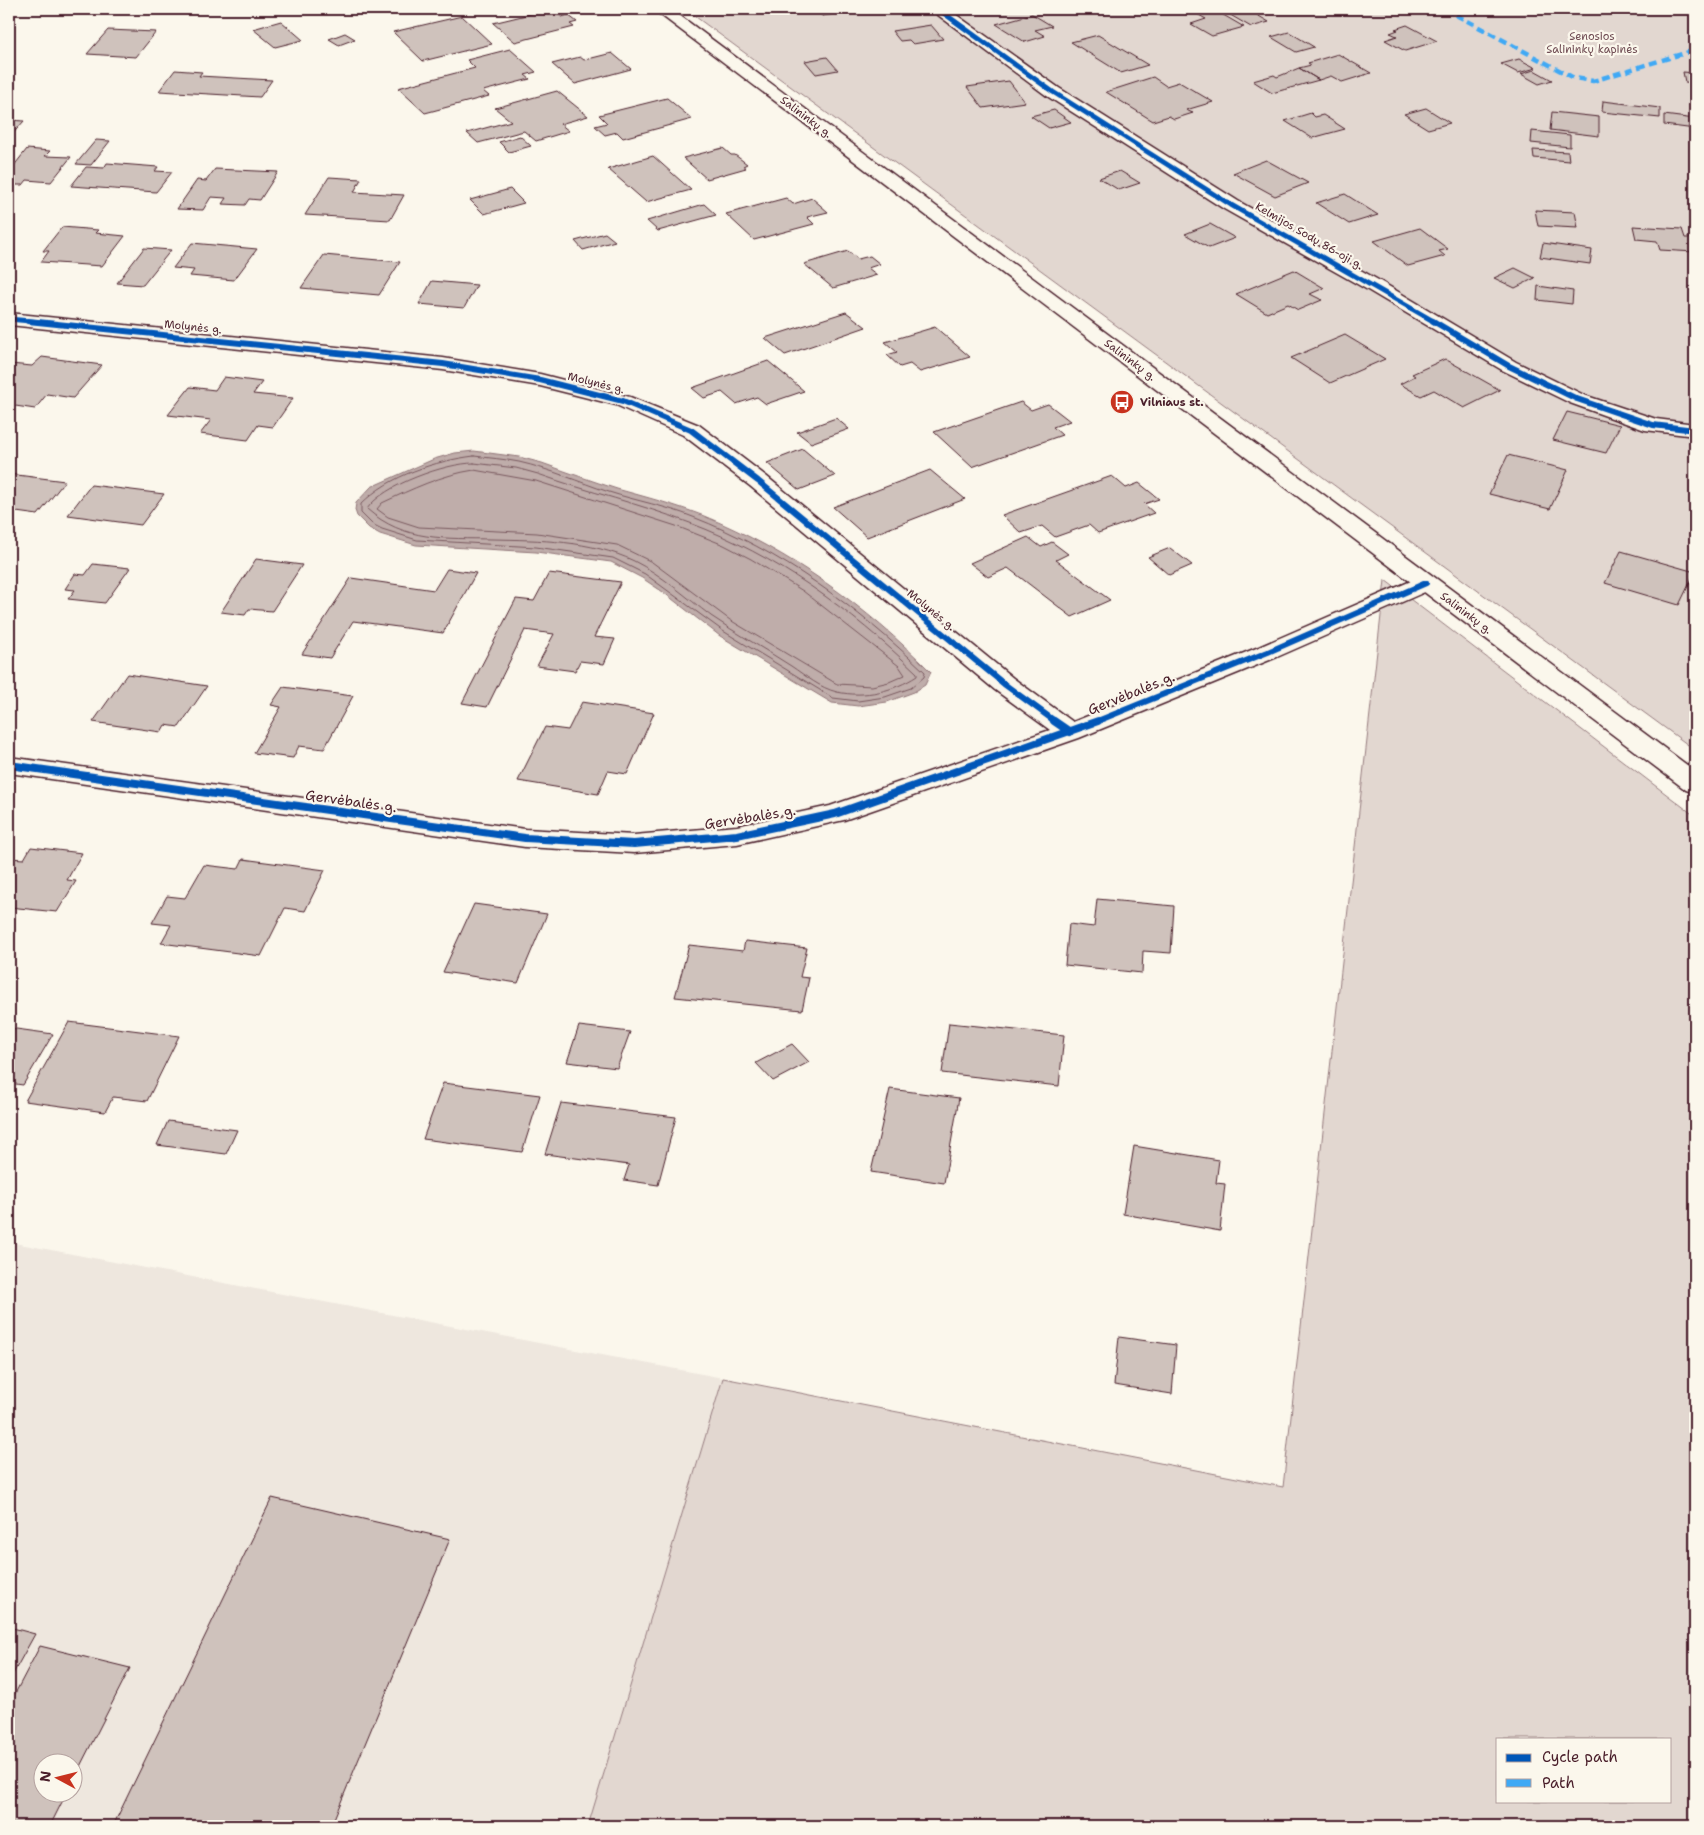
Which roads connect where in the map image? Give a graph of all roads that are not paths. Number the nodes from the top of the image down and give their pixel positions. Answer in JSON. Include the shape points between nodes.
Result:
{"nodes":[{"id":1,"x":661,"y":9,"type":"edge"},
{"id":2,"x":938,"y":9,"type":"edge"},
{"id":3,"x":9,"y":319,"type":"edge"},
{"id":4,"x":1695,"y":430,"type":"edge"},
{"id":5,"x":1426,"y":583,"type":"junction"},
{"id":6,"x":1070,"y":732,"type":"junction"},
{"id":7,"x":9,"y":765,"type":"edge"},
{"id":8,"x":1695,"y":784,"type":"edge"}],
"edges":[{"from":1,"to":5,"type":"street","name":"Salininkų g."},
{"from":2,"to":4,"type":"street","name":"Kelmijos Sodų 86-oji g.","via":[[1053,92],[1231,205],[1509,366],[1578,399],[1653,425]]},
{"from":3,"to":6,"type":"street","name":"Molynės g.","via":[[443,364],[540,380],[623,401],[691,430],[1004,684]]},
{"from":5,"to":6,"type":"street","name":"Gervėbalės g.","via":[[1268,652]]},
{"from":5,"to":8,"type":"street","name":"Salininkų g."},
{"from":6,"to":7,"type":"street","name":"Gervėbalės g.","via":[[835,814],[737,835],[634,844],[525,838]]}]}
